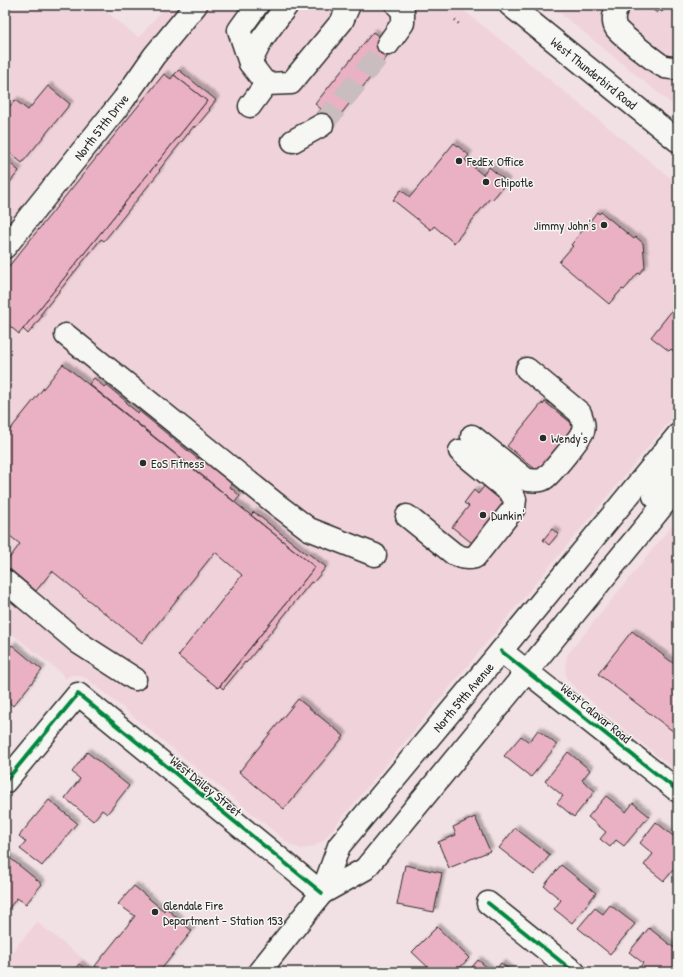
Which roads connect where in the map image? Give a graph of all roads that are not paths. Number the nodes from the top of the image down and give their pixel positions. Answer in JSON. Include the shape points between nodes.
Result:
{"nodes":[{"id":1,"x":196,"y":5,"type":"edge"},
{"id":2,"x":257,"y":5,"type":"edge"},
{"id":3,"x":287,"y":5,"type":"edge"},
{"id":4,"x":349,"y":5,"type":"edge"},
{"id":5,"x":398,"y":5,"type":"edge"},
{"id":6,"x":510,"y":5,"type":"edge"},
{"id":7,"x":619,"y":5,"type":"edge"},
{"id":8,"x":388,"y":44,"type":"tunnel mouth"},
{"id":9,"x":250,"y":63,"type":"junction"},
{"id":10,"x":677,"y":68,"type":"edge"},
{"id":11,"x":266,"y":84,"type":"junction"},
{"id":12,"x":250,"y":106,"type":"dead end"},
{"id":13,"x":322,"y":125,"type":"tunnel mouth"},
{"id":14,"x":293,"y":140,"type":"dead end"},
{"id":15,"x":678,"y":141,"type":"edge"},
{"id":16,"x":5,"y":247,"type":"edge"},
{"id":17,"x":66,"y":335,"type":"dead end"},
{"id":18,"x":527,"y":369,"type":"dead end"},
{"id":19,"x":673,"y":441,"type":"edge"},
{"id":20,"x":678,"y":487,"type":"edge"},
{"id":21,"x":407,"y":516,"type":"dead end"},
{"id":22,"x":639,"y":534,"type":"junction"},
{"id":23,"x":375,"y":555,"type":"dead end"},
{"id":24,"x":5,"y":580,"type":"edge"},
{"id":25,"x":501,"y":651,"type":"junction"},
{"id":26,"x":527,"y":671,"type":"junction"},
{"id":27,"x":135,"y":679,"type":"dead end"},
{"id":28,"x":5,"y":782,"type":"edge"},
{"id":29,"x":678,"y":791,"type":"edge"},
{"id":30,"x":322,"y":893,"type":"junction"},
{"id":31,"x":488,"y":903,"type":"dead end"},
{"id":32,"x":259,"y":972,"type":"edge"},
{"id":33,"x":574,"y":972,"type":"edge"}],
"edges":[{"from":1,"to":16,"type":"main road","name":"North 57th Drive"},
{"from":2,"to":9,"type":"main road","via":[[239,30]]},
{"from":3,"to":9,"type":"main road","via":[[262,39]]},
{"from":4,"to":11,"type":"main road","via":[[342,21],[290,83]]},
{"from":5,"to":8,"type":"main road","via":[[403,11],[403,23]]},
{"from":6,"to":15,"type":"main road","name":"West Thunderbird Road"},
{"from":7,"to":10,"type":"main road","via":[[614,21],[616,28],[664,67]]},
{"from":9,"to":11,"type":"main road"},
{"from":11,"to":12,"type":"main road"},
{"from":13,"to":14,"type":"main road"},
{"from":17,"to":23,"type":"main road","via":[[308,529]]},
{"from":18,"to":21,"type":"main road","via":[[580,413],[584,422],[583,432],[556,467],[545,478],[527,480],[466,444],[515,499],[514,508],[478,553],[469,558],[461,558],[454,554]]},
{"from":19,"to":22,"type":"main road","via":[[675,465],[672,474],[648,505]]},
{"from":19,"to":25,"type":"main road","name":"North 59th Avenue"},
{"from":20,"to":22,"type":"main road","name":"North 59th Avenue"},
{"from":22,"to":26,"type":"main road","name":"North 59th Avenue"},
{"from":24,"to":27,"type":"main road","via":[[79,642]]},
{"from":25,"to":26,"type":"main road","name":"West Calavar Road"},
{"from":25,"to":30,"type":"main road","name":"North 59th Avenue","via":[[339,846]]},
{"from":26,"to":29,"type":"main road","name":"West Calavar Road"},
{"from":26,"to":30,"type":"main road","name":"North 59th Avenue","via":[[364,869]]},
{"from":28,"to":30,"type":"main road","name":"West Dailey Street","via":[[78,694]]},
{"from":30,"to":32,"type":"main road","name":"North 59th Avenue"},
{"from":31,"to":33,"type":"main road"}]}
